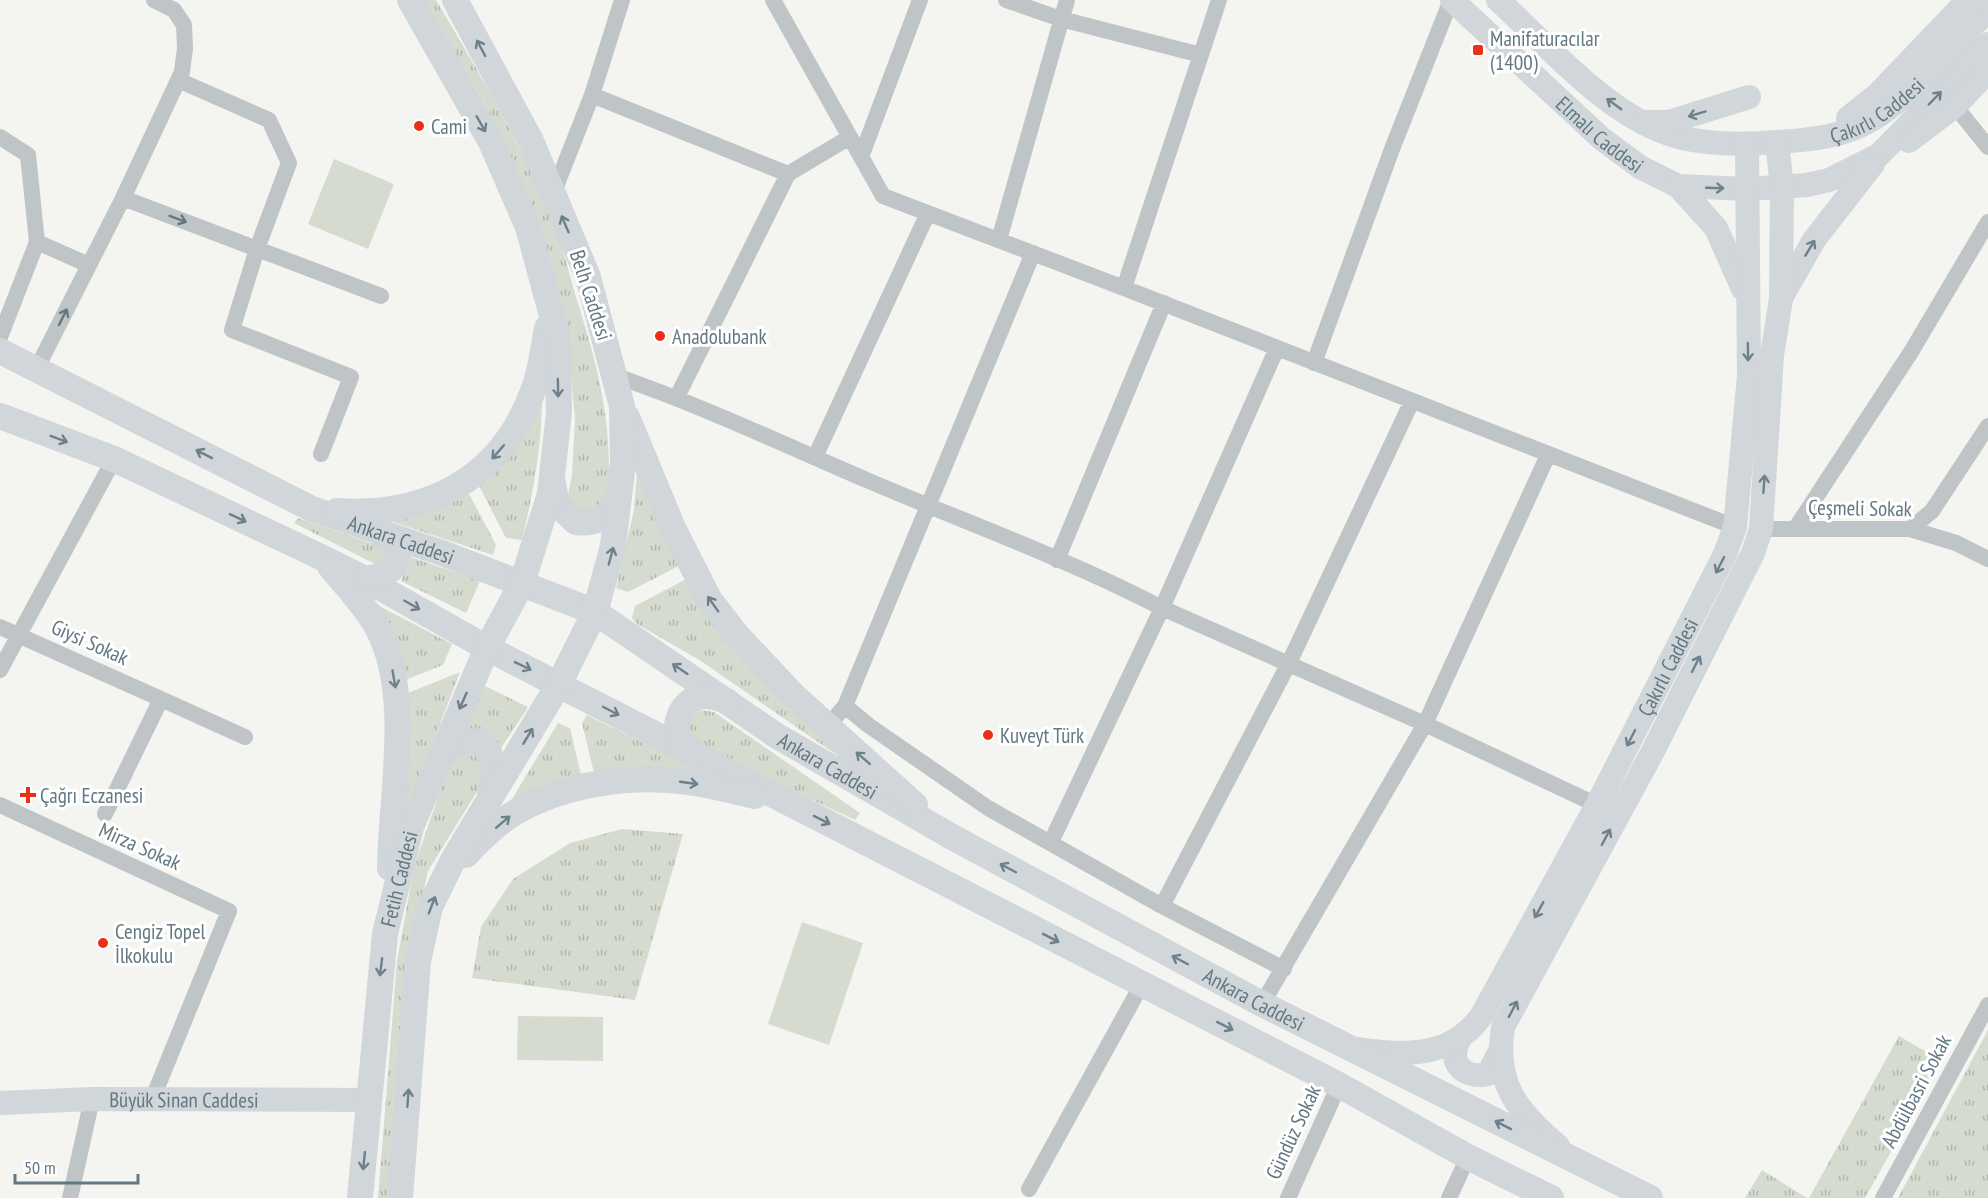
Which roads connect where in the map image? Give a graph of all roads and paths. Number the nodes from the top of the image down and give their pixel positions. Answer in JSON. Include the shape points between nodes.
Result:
{"nodes":[{"id":1,"x":154,"y":0,"type":"edge"},
{"id":2,"x":410,"y":0,"type":"edge"},
{"id":3,"x":455,"y":0,"type":"edge"},
{"id":4,"x":622,"y":0,"type":"edge"},
{"id":5,"x":773,"y":0,"type":"edge"},
{"id":6,"x":920,"y":0,"type":"edge"},
{"id":7,"x":1006,"y":0,"type":"edge"},
{"id":8,"x":1067,"y":0,"type":"edge"},
{"id":9,"x":1219,"y":0,"type":"edge"},
{"id":10,"x":1451,"y":0,"type":"edge"},
{"id":11,"x":1498,"y":0,"type":"edge"},
{"id":12,"x":1968,"y":0,"type":"edge"},
{"id":13,"x":1988,"y":10,"type":"edge"},
{"id":14,"x":1061,"y":19,"type":"junction"},
{"id":15,"x":1988,"y":44,"type":"edge"},
{"id":16,"x":1201,"y":55,"type":"junction"},
{"id":17,"x":1988,"y":71,"type":"edge"},
{"id":18,"x":178,"y":80,"type":"junction"},
{"id":19,"x":592,"y":95,"type":"junction"},
{"id":20,"x":1749,"y":98,"type":"dead end"},
{"id":21,"x":1954,"y":106,"type":"junction"},
{"id":22,"x":1643,"y":122,"type":"junction"},
{"id":23,"x":0,"y":137,"type":"edge"},
{"id":24,"x":850,"y":137,"type":"junction"},
{"id":25,"x":1802,"y":141,"type":"junction"},
{"id":26,"x":1777,"y":142,"type":"junction"},
{"id":27,"x":1747,"y":144,"type":"junction"},
{"id":28,"x":1988,"y":147,"type":"edge"},
{"id":29,"x":1879,"y":155,"type":"junction"},
{"id":30,"x":861,"y":157,"type":"junction"},
{"id":31,"x":788,"y":174,"type":"junction"},
{"id":32,"x":1678,"y":186,"type":"junction"},
{"id":33,"x":1782,"y":187,"type":"junction"},
{"id":34,"x":1747,"y":189,"type":"junction"},
{"id":35,"x":553,"y":194,"type":"junction"},
{"id":36,"x":123,"y":198,"type":"junction"},
{"id":37,"x":928,"y":213,"type":"junction"},
{"id":38,"x":1988,"y":222,"type":"edge"},
{"id":39,"x":999,"y":240,"type":"junction"},
{"id":40,"x":37,"y":242,"type":"junction"},
{"id":41,"x":256,"y":249,"type":"junction"},
{"id":42,"x":1033,"y":253,"type":"junction"},
{"id":43,"x":89,"y":266,"type":"junction"},
{"id":44,"x":1124,"y":288,"type":"junction"},
{"id":45,"x":381,"y":296,"type":"dead end"},
{"id":46,"x":1781,"y":299,"type":"junction"},
{"id":47,"x":549,"y":300,"type":"junction"},
{"id":48,"x":1164,"y":303,"type":"junction"},
{"id":49,"x":1748,"y":305,"type":"junction"},
{"id":50,"x":0,"y":337,"type":"edge"},
{"id":51,"x":1277,"y":348,"type":"junction"},
{"id":52,"x":0,"y":351,"type":"edge"},
{"id":53,"x":1314,"y":363,"type":"junction"},
{"id":54,"x":37,"y":368,"type":"junction"},
{"id":55,"x":616,"y":376,"type":"junction"},
{"id":56,"x":677,"y":397,"type":"junction"},
{"id":57,"x":1412,"y":402,"type":"junction"},
{"id":58,"x":622,"y":406,"type":"junction"},
{"id":59,"x":0,"y":416,"type":"edge"},
{"id":60,"x":1988,"y":426,"type":"edge"},
{"id":61,"x":321,"y":454,"type":"dead end"},
{"id":62,"x":1548,"y":455,"type":"junction"},
{"id":63,"x":815,"y":457,"type":"junction"},
{"id":64,"x":114,"y":459,"type":"junction"},
{"id":65,"x":552,"y":476,"type":"junction"},
{"id":66,"x":621,"y":488,"type":"junction"},
{"id":67,"x":928,"y":506,"type":"junction"},
{"id":68,"x":312,"y":509,"type":"junction"},
{"id":69,"x":1735,"y":527,"type":"junction"},
{"id":70,"x":1796,"y":529,"type":"junction"},
{"id":71,"x":1910,"y":529,"type":"junction"},
{"id":72,"x":1761,"y":530,"type":"junction"},
{"id":73,"x":381,"y":534,"type":"junction"},
{"id":74,"x":323,"y":558,"type":"junction"},
{"id":75,"x":1988,"y":559,"type":"edge"},
{"id":76,"x":1057,"y":560,"type":"junction"},
{"id":77,"x":365,"y":579,"type":"junction"},
{"id":78,"x":522,"y":583,"type":"junction"},
{"id":79,"x":1162,"y":608,"type":"junction"},
{"id":80,"x":595,"y":612,"type":"junction"},
{"id":81,"x":0,"y":627,"type":"edge"},
{"id":82,"x":20,"y":635,"type":"junction"},
{"id":83,"x":487,"y":648,"type":"junction"},
{"id":84,"x":1289,"y":663,"type":"junction"},
{"id":85,"x":0,"y":670,"type":"edge"},
{"id":86,"x":559,"y":684,"type":"junction"},
{"id":87,"x":161,"y":699,"type":"junction"},
{"id":88,"x":728,"y":701,"type":"junction"},
{"id":89,"x":845,"y":706,"type":"junction"},
{"id":90,"x":1425,"y":724,"type":"junction"},
{"id":91,"x":829,"y":725,"type":"junction"},
{"id":92,"x":245,"y":737,"type":"dead end"},
{"id":93,"x":696,"y":755,"type":"junction"},
{"id":94,"x":439,"y":759,"type":"junction"},
{"id":95,"x":488,"y":802,"type":"junction"},
{"id":96,"x":789,"y":803,"type":"junction"},
{"id":97,"x":1597,"y":805,"type":"junction"},
{"id":98,"x":0,"y":806,"type":"edge"},
{"id":99,"x":105,"y":814,"type":"dead end"},
{"id":100,"x":954,"y":838,"type":"junction"},
{"id":101,"x":1051,"y":842,"type":"junction"},
{"id":102,"x":445,"y":876,"type":"junction"},
{"id":103,"x":1162,"y":906,"type":"junction"},
{"id":104,"x":389,"y":917,"type":"junction"},
{"id":105,"x":1284,"y":969,"type":"junction"},
{"id":106,"x":1142,"y":984,"type":"junction"},
{"id":107,"x":1262,"y":1004,"type":"junction"},
{"id":108,"x":1988,"y":1005,"type":"edge"},
{"id":109,"x":1459,"y":1040,"type":"junction"},
{"id":110,"x":1351,"y":1048,"type":"junction"},
{"id":111,"x":1500,"y":1051,"type":"junction"},
{"id":112,"x":1339,"y":1085,"type":"junction"},
{"id":113,"x":92,"y":1099,"type":"junction"},
{"id":114,"x":152,"y":1100,"type":"junction"},
{"id":115,"x":370,"y":1100,"type":"junction"},
{"id":116,"x":0,"y":1103,"type":"edge"},
{"id":117,"x":1468,"y":1157,"type":"junction"},
{"id":118,"x":1576,"y":1161,"type":"junction"},
{"id":119,"x":1029,"y":1188,"type":"dead end"},
{"id":120,"x":70,"y":1198,"type":"edge"},
{"id":121,"x":360,"y":1198,"type":"edge"},
{"id":122,"x":400,"y":1198,"type":"edge"},
{"id":123,"x":1288,"y":1198,"type":"edge"},
{"id":124,"x":1449,"y":1198,"type":"edge"},
{"id":125,"x":1551,"y":1198,"type":"edge"},
{"id":126,"x":1650,"y":1198,"type":"edge"},
{"id":127,"x":1883,"y":1198,"type":"edge"}],
"edges":[{"from":1,"to":18,"type":"street","via":[[174,10],[184,25],[185,48]]},
{"from":2,"to":47,"type":"main road","name":"Belh Caddesi","one_way":true,"via":[[510,182]]},
{"from":35,"to":3,"type":"main road","name":"Belh Caddesi","one_way":true,"via":[[531,141]]},
{"from":4,"to":19,"type":"street"},
{"from":5,"to":24,"type":"street"},
{"from":6,"to":30,"type":"street"},
{"from":7,"to":14,"type":"street"},
{"from":8,"to":14,"type":"street"},
{"from":9,"to":16,"type":"street"},
{"from":10,"to":32,"type":"street","name":"Elmalı Caddesi","via":[[1602,139],[1640,168]]},
{"from":10,"to":53,"type":"street"},
{"from":22,"to":11,"type":"street","name":"Elmalı Caddesi","one_way":true,"via":[[1600,94]]},
{"from":12,"to":25,"type":"street","via":[[1866,104],[1843,121]]},
{"from":13,"to":25,"type":"street","name":"Çakırlı Caddesi","via":[[1905,94],[1872,120],[1853,129]]},
{"from":14,"to":16,"type":"street"},
{"from":14,"to":39,"type":"street"},
{"from":29,"to":15,"type":"street","name":"Çakırlı Caddesi","one_way":true},
{"from":16,"to":44,"type":"street"},
{"from":17,"to":21,"type":"street"},
{"from":18,"to":36,"type":"street"},
{"from":18,"to":41,"type":"street","via":[[269,120],[273,128],[289,163]]},
{"from":19,"to":31,"type":"street"},
{"from":19,"to":35,"type":"street"},
{"from":20,"to":22,"type":"street","one_way":true,"via":[[1669,122]]},
{"from":21,"to":28,"type":"street"},
{"from":21,"to":29,"type":"street","via":[[1914,137]]},
{"from":22,"to":27,"type":"street","name":"Elmalı Caddesi","via":[[1667,134]]},
{"from":23,"to":40,"type":"street","via":[[28,155]]},
{"from":24,"to":30,"type":"street"},
{"from":24,"to":31,"type":"street"},
{"from":25,"to":26,"type":"street","name":"Çakırlı Caddesi"},
{"from":26,"to":27,"type":"street","name":"Elmalı Caddesi"},
{"from":26,"to":33,"type":"street","name":"Çakırlı Caddesi"},
{"from":27,"to":34,"type":"street","name":"Çakırlı Caddesi"},
{"from":29,"to":33,"type":"street","name":"Çakırlı Caddesi","via":[[1829,180]]},
{"from":46,"to":29,"type":"street","one_way":true,"via":[[1814,240]]},
{"from":30,"to":37,"type":"street","via":[[883,196]]},
{"from":31,"to":56,"type":"street"},
{"from":32,"to":34,"type":"street","name":"Elmalı Caddesi","one_way":true},
{"from":32,"to":49,"type":"street","via":[[1716,228]]},
{"from":33,"to":34,"type":"street","name":"Elmalı Caddesi"},
{"from":33,"to":46,"type":"street","name":"Çakırlı Caddesi"},
{"from":34,"to":49,"type":"street","name":"Çakırlı Caddesi"},
{"from":55,"to":35,"type":"main road","name":"Belh Caddesi","one_way":true,"via":[[588,277]]},
{"from":36,"to":41,"type":"street","one_way":true},
{"from":36,"to":43,"type":"street"},
{"from":37,"to":39,"type":"street"},
{"from":37,"to":63,"type":"street"},
{"from":38,"to":70,"type":"street","via":[[1911,352]]},
{"from":39,"to":42,"type":"street"},
{"from":40,"to":43,"type":"street"},
{"from":40,"to":50,"type":"street"},
{"from":41,"to":45,"type":"street"},
{"from":41,"to":61,"type":"street","via":[[232,330],[351,376]]},
{"from":42,"to":44,"type":"street"},
{"from":42,"to":67,"type":"street"},
{"from":54,"to":43,"type":"street","one_way":true},
{"from":44,"to":48,"type":"street"},
{"from":72,"to":46,"type":"street","name":"Çakırlı Caddesi","one_way":true,"via":[[1772,355]]},
{"from":47,"to":65,"type":"main road","name":"Belh Caddesi","one_way":true,"via":[[557,334],[559,413]]},
{"from":47,"to":68,"type":"main road","one_way":true,"via":[[534,390],[518,426],[477,474],[456,489],[410,506],[357,512]]},
{"from":48,"to":51,"type":"street"},
{"from":48,"to":76,"type":"street"},
{"from":49,"to":69,"type":"street","name":"Çakırlı Caddesi","one_way":true,"via":[[1749,376]]},
{"from":51,"to":53,"type":"street"},
{"from":51,"to":79,"type":"street"},
{"from":52,"to":54,"type":"main road","name":"Ankara Caddesi"},
{"from":53,"to":57,"type":"street"},
{"from":68,"to":54,"type":"main road","name":"Ankara Caddesi","one_way":true},
{"from":55,"to":56,"type":"street"},
{"from":55,"to":58,"type":"main road","name":"Belh Caddesi"},
{"from":56,"to":63,"type":"street"},
{"from":57,"to":62,"type":"street"},
{"from":57,"to":84,"type":"street"},
{"from":58,"to":66,"type":"main road","name":"Belh Caddesi"},
{"from":91,"to":58,"type":"main road","one_way":true,"via":[[764,664],[709,599],[673,528]]},
{"from":59,"to":64,"type":"main road","name":"Ankara Caddesi","one_way":true},
{"from":60,"to":71,"type":"street","via":[[1932,511]]},
{"from":62,"to":69,"type":"street"},
{"from":62,"to":90,"type":"street"},
{"from":63,"to":67,"type":"street"},
{"from":64,"to":74,"type":"main road","name":"Ankara Caddesi","one_way":true},
{"from":64,"to":82,"type":"street"},
{"from":65,"to":66,"type":"main road","via":[[557,504],[576,522],[600,520],[609,514]]},
{"from":65,"to":78,"type":"main road","name":"Belh Caddesi"},
{"from":80,"to":66,"type":"main road","name":"Belh Caddesi","one_way":true,"via":[[613,546]]},
{"from":67,"to":76,"type":"street"},
{"from":67,"to":89,"type":"street"},
{"from":68,"to":73,"type":"main road","name":"Ankara Caddesi"},
{"from":69,"to":97,"type":"street","name":"Çakırlı Caddesi","one_way":true,"via":[[1725,554]]},
{"from":70,"to":71,"type":"street","name":"Çeşmeli Sokak"},
{"from":70,"to":72,"type":"street","name":"Çeşmeli Sokak"},
{"from":71,"to":75,"type":"street","name":"Çeşmeli Sokak","via":[[1956,543]]},
{"from":111,"to":72,"type":"street","name":"Çakırlı Caddesi","one_way":true,"via":[[1503,1027],[1652,753]]},
{"from":73,"to":77,"type":"main road","via":[[397,544],[399,555],[387,574]]},
{"from":73,"to":78,"type":"main road","name":"Ankara Caddesi"},
{"from":74,"to":77,"type":"main road","name":"Ankara Caddesi"},
{"from":74,"to":104,"type":"main road","one_way":true,"via":[[376,626],[391,659],[396,686]]},
{"from":76,"to":79,"type":"street"},
{"from":77,"to":83,"type":"main road","name":"Ankara Caddesi","one_way":true},
{"from":78,"to":80,"type":"main road","name":"Ankara Caddesi"},
{"from":78,"to":83,"type":"main road","name":"Fetih Caddesi"},
{"from":79,"to":84,"type":"street"},
{"from":79,"to":101,"type":"street"},
{"from":80,"to":86,"type":"main road","name":"Fetih Caddesi"},
{"from":88,"to":80,"type":"main road","name":"Ankara Caddesi","one_way":true},
{"from":81,"to":82,"type":"street","name":"Giysi Sokak"},
{"from":82,"to":85,"type":"street"},
{"from":82,"to":87,"type":"street","name":"Giysi Sokak"},
{"from":83,"to":86,"type":"main road","name":"Ankara Caddesi","one_way":true},
{"from":83,"to":94,"type":"main road","name":"Fetih Caddesi","one_way":true},
{"from":84,"to":90,"type":"street"},
{"from":84,"to":103,"type":"street"},
{"from":86,"to":93,"type":"main road","name":"Ankara Caddesi","one_way":true},
{"from":95,"to":86,"type":"main road","name":"Fetih Caddesi","one_way":true},
{"from":87,"to":92,"type":"street","name":"Giysi Sokak"},
{"from":87,"to":99,"type":"street"},
{"from":88,"to":93,"type":"main road","via":[[698,697],[688,703],[680,716],[676,727],[680,739]]},
{"from":88,"to":100,"type":"main road","name":"Ankara Caddesi","via":[[836,772]]},
{"from":89,"to":91,"type":"street"},
{"from":89,"to":101,"type":"street","via":[[988,808]]},
{"from":90,"to":97,"type":"street"},
{"from":90,"to":105,"type":"street"},
{"from":100,"to":91,"type":"main road","one_way":true},
{"from":93,"to":96,"type":"main road","name":"Ankara Caddesi"},
{"from":94,"to":95,"type":"main road","via":[[463,740],[481,742],[492,757],[494,770]]},
{"from":94,"to":104,"type":"main road","name":"Fetih Caddesi","via":[[411,827]]},
{"from":95,"to":102,"type":"main road","name":"Fetih Caddesi"},
{"from":102,"to":96,"type":"main road","one_way":true,"via":[[508,817],[530,804],[567,791],[620,781],[687,782]]},
{"from":96,"to":106,"type":"main road","name":"Ankara Caddesi","one_way":true},
{"from":97,"to":109,"type":"street","name":"Çakırlı Caddesi","one_way":true,"via":[[1482,1015]]},
{"from":98,"to":114,"type":"street","name":"Mirza Sokak","via":[[229,911]]},
{"from":107,"to":100,"type":"main road","name":"Ankara Caddesi","one_way":true},
{"from":101,"to":103,"type":"street"},
{"from":122,"to":102,"type":"main road","name":"Fetih Caddesi","one_way":true,"via":[[418,960],[430,907]]},
{"from":103,"to":105,"type":"street"},
{"from":104,"to":115,"type":"main road","name":"Fetih Caddesi","one_way":true,"via":[[378,993]]},
{"from":105,"to":107,"type":"street"},
{"from":106,"to":112,"type":"main road","name":"Ankara Caddesi","one_way":true},
{"from":106,"to":119,"type":"street"},
{"from":107,"to":110,"type":"main road","name":"Ankara Caddesi"},
{"from":108,"to":127,"type":"street","name":"Abdülbasri Sokak"},
{"from":109,"to":110,"type":"street","name":"Çakırlı Caddesi","via":[[1411,1053]]},
{"from":109,"to":111,"type":"street","via":[[1453,1051],[1455,1060],[1463,1071],[1476,1077],[1488,1074]]},
{"from":118,"to":110,"type":"main road","name":"Ankara Caddesi","one_way":true},
{"from":111,"to":118,"type":"street","name":"Çakırlı Caddesi","via":[[1504,1077],[1515,1104],[1531,1124]]},
{"from":112,"to":117,"type":"main road","name":"Ankara Caddesi"},
{"from":112,"to":123,"type":"street","name":"Gündüz Sokak"},
{"from":113,"to":114,"type":"street","name":"Büyük Sinan Caddesi"},
{"from":113,"to":116,"type":"street","name":"Büyük Sinan Caddesi"},
{"from":113,"to":120,"type":"street"},
{"from":114,"to":115,"type":"street","name":"Büyük Sinan Caddesi"},
{"from":115,"to":121,"type":"main road","name":"Fetih Caddesi","one_way":true},
{"from":117,"to":124,"type":"street"},
{"from":117,"to":125,"type":"main road","name":"Ankara Caddesi"},
{"from":118,"to":126,"type":"main road","name":"Ankara Caddesi"}]}
